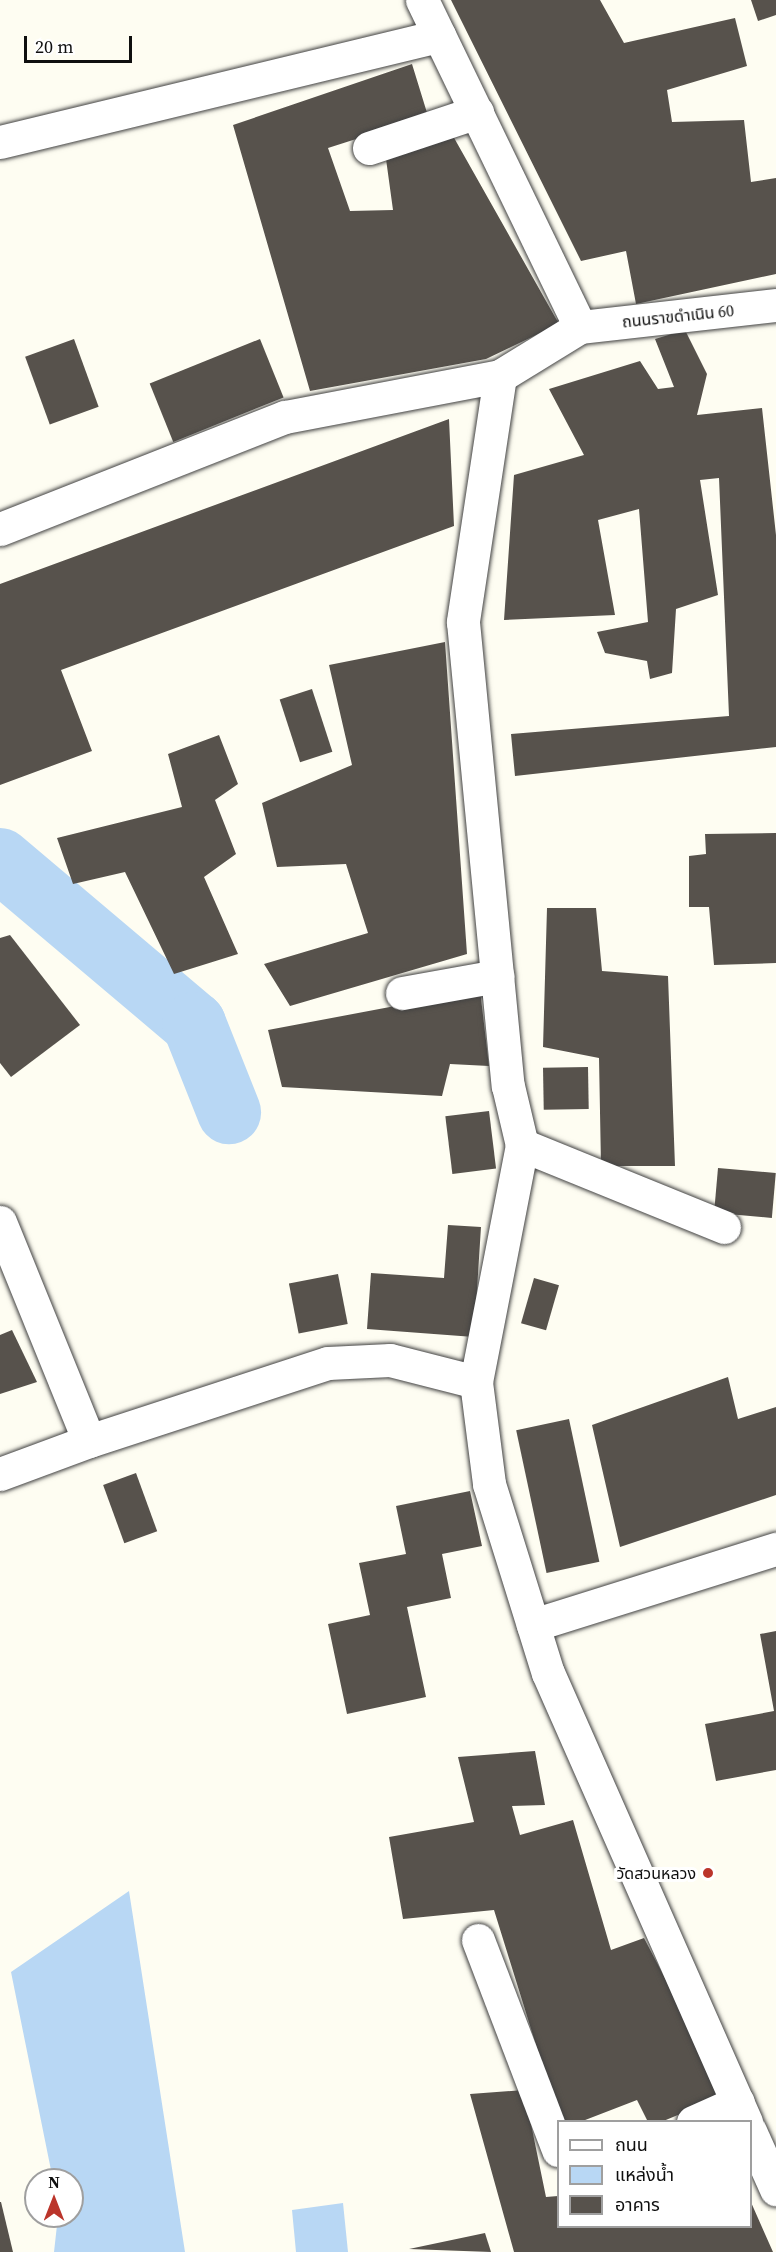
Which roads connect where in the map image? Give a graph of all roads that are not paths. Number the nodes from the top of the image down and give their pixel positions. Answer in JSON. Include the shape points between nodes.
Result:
{"nodes":[{"id":1,"x":422,"y":0,"type":"edge"},
{"id":2,"x":440,"y":36,"type":"junction"},
{"id":3,"x":477,"y":112,"type":"junction"},
{"id":4,"x":0,"y":142,"type":"edge"},
{"id":5,"x":369,"y":148,"type":"dead end"},
{"id":6,"x":776,"y":305,"type":"edge"},
{"id":7,"x":580,"y":327,"type":"junction"},
{"id":8,"x":500,"y":376,"type":"junction"},
{"id":9,"x":0,"y":529,"type":"edge"},
{"id":10,"x":497,"y":976,"type":"junction"},
{"id":11,"x":402,"y":993,"type":"dead end"},
{"id":12,"x":522,"y":1145,"type":"junction"},
{"id":13,"x":0,"y":1222,"type":"edge"},
{"id":14,"x":724,"y":1227,"type":"dead end"},
{"id":15,"x":476,"y":1382,"type":"junction"},
{"id":16,"x":88,"y":1441,"type":"junction"},
{"id":17,"x":0,"y":1474,"type":"edge"},
{"id":18,"x":776,"y":1549,"type":"edge"},
{"id":19,"x":533,"y":1625,"type":"junction"},
{"id":20,"x":478,"y":1941,"type":"dead end"},
{"id":21,"x":745,"y":2118,"type":"edge"},
{"id":22,"x":710,"y":2120,"type":"edge"},
{"id":23,"x":752,"y":2134,"type":"edge"},
{"id":24,"x":557,"y":2147,"type":"edge"},
{"id":25,"x":776,"y":2189,"type":"edge"}],
"edges":[{"from":1,"to":2,"type":"street"},
{"from":2,"to":3,"type":"street"},
{"from":2,"to":4,"type":"street"},
{"from":3,"to":5,"type":"street"},
{"from":3,"to":7,"type":"street"},
{"from":6,"to":7,"type":"street","name":"ถนนราขดำเนิน 60"},
{"from":7,"to":8,"type":"street"},
{"from":8,"to":9,"type":"street","via":[[285,417]]},
{"from":8,"to":10,"type":"street","via":[[463,622]]},
{"from":10,"to":11,"type":"street"},
{"from":10,"to":12,"type":"street","via":[[508,1086]]},
{"from":12,"to":14,"type":"street"},
{"from":12,"to":15,"type":"street"},
{"from":13,"to":16,"type":"street"},
{"from":15,"to":16,"type":"street","via":[[390,1360],[328,1363]]},
{"from":15,"to":19,"type":"street","via":[[489,1484]]},
{"from":16,"to":17,"type":"street"},
{"from":18,"to":19,"type":"street"},
{"from":19,"to":21,"type":"street","via":[[548,1672]]},
{"from":20,"to":24,"type":"street"},
{"from":21,"to":22,"type":"street"},
{"from":23,"to":25,"type":"street"}]}
